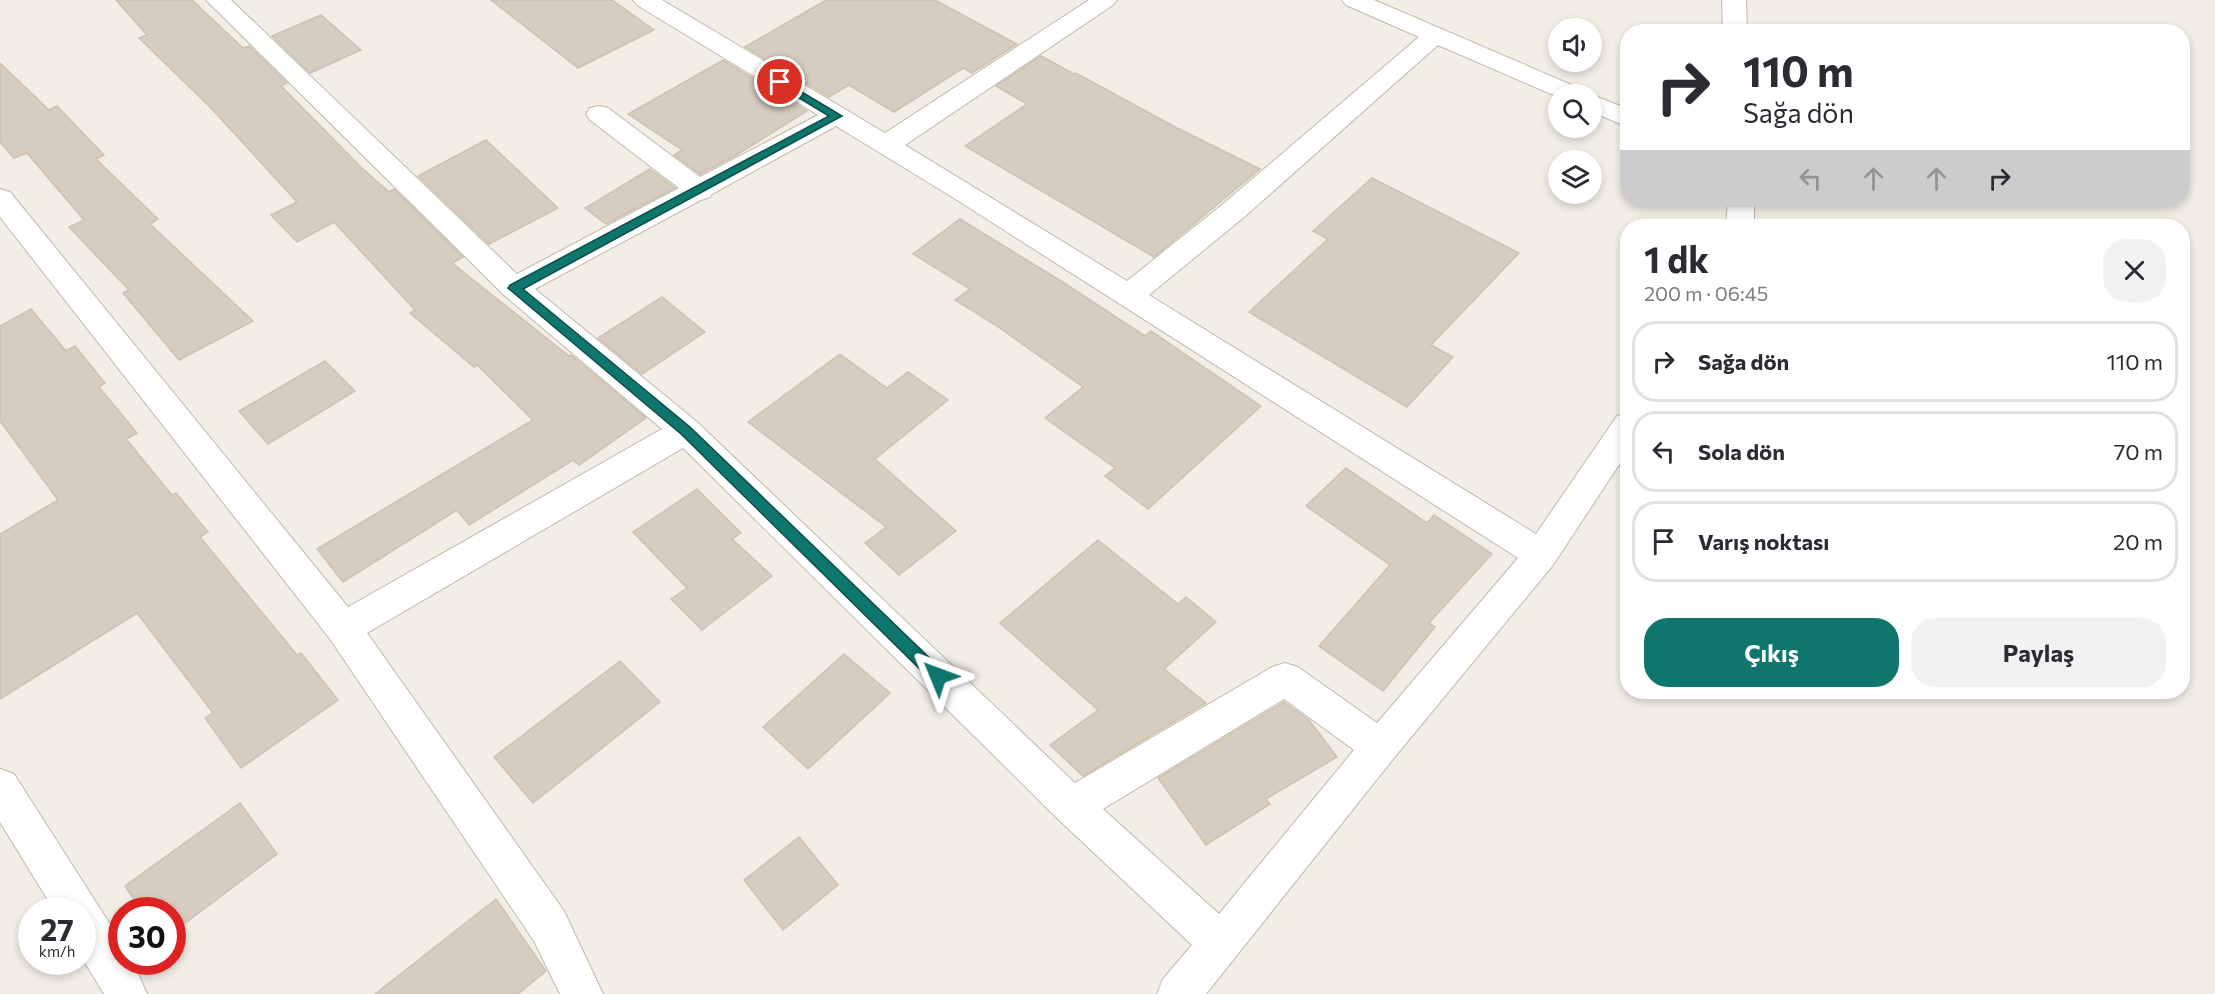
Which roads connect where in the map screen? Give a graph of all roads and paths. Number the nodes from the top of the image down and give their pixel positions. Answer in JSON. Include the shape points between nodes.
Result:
{"nodes":[{"id":1,"x":218,"y":0,"type":"edge"},
{"id":2,"x":694,"y":0,"type":"edge"},
{"id":3,"x":1106,"y":0,"type":"edge"},
{"id":4,"x":1354,"y":0,"type":"edge"},
{"id":5,"x":1734,"y":0,"type":"edge"},
{"id":6,"x":656,"y":7,"type":"edge"},
{"id":7,"x":1735,"y":24,"type":"edge"},
{"id":8,"x":1435,"y":35,"type":"junction"},
{"id":9,"x":1549,"y":84,"type":"edge"},
{"id":10,"x":1602,"y":107,"type":"edge"},
{"id":11,"x":599,"y":114,"type":"dead end"},
{"id":12,"x":1620,"y":115,"type":"edge"},
{"id":13,"x":836,"y":116,"type":"junction"},
{"id":14,"x":886,"y":145,"type":"junction"},
{"id":15,"x":700,"y":191,"type":"junction"},
{"id":16,"x":0,"y":198,"type":"edge"},
{"id":17,"x":514,"y":288,"type":"junction"},
{"id":18,"x":1128,"y":296,"type":"junction"},
{"id":19,"x":686,"y":431,"type":"junction"},
{"id":20,"x":1620,"y":437,"type":"edge"},
{"id":21,"x":1541,"y":555,"type":"junction"},
{"id":22,"x":343,"y":628,"type":"junction"},
{"id":23,"x":1380,"y":747,"type":"junction"},
{"id":24,"x":0,"y":787,"type":"edge"},
{"id":25,"x":1072,"y":806,"type":"junction"},
{"id":26,"x":69,"y":897,"type":"edge"},
{"id":27,"x":96,"y":941,"type":"edge"},
{"id":28,"x":1221,"y":944,"type":"junction"},
{"id":29,"x":126,"y":994,"type":"edge"},
{"id":30,"x":582,"y":994,"type":"edge"},
{"id":31,"x":1178,"y":994,"type":"edge"}],
"edges":[{"from":1,"to":17,"type":"street"},
{"from":2,"to":6,"type":"street"},
{"from":3,"to":14,"type":"street"},
{"from":4,"to":8,"type":"street"},
{"from":5,"to":7,"type":"street"},
{"from":6,"to":13,"type":"street"},
{"from":8,"to":9,"type":"street"},
{"from":8,"to":18,"type":"street","via":[[1233,211]]},
{"from":10,"to":12,"type":"street"},
{"from":11,"to":15,"type":"street"},
{"from":13,"to":14,"type":"street"},
{"from":13,"to":15,"type":"street"},
{"from":14,"to":18,"type":"street"},
{"from":15,"to":17,"type":"street"},
{"from":16,"to":22,"type":"street"},
{"from":17,"to":19,"type":"street"},
{"from":18,"to":21,"type":"street"},
{"from":19,"to":22,"type":"street"},
{"from":19,"to":25,"type":"street"},
{"from":20,"to":21,"type":"street"},
{"from":21,"to":23,"type":"street"},
{"from":22,"to":30,"type":"street","via":[[549,926]]},
{"from":23,"to":25,"type":"street","via":[[1285,679]]},
{"from":23,"to":28,"type":"street"},
{"from":24,"to":26,"type":"street"},
{"from":25,"to":28,"type":"street"},
{"from":27,"to":29,"type":"street"},
{"from":28,"to":31,"type":"street"}]}
